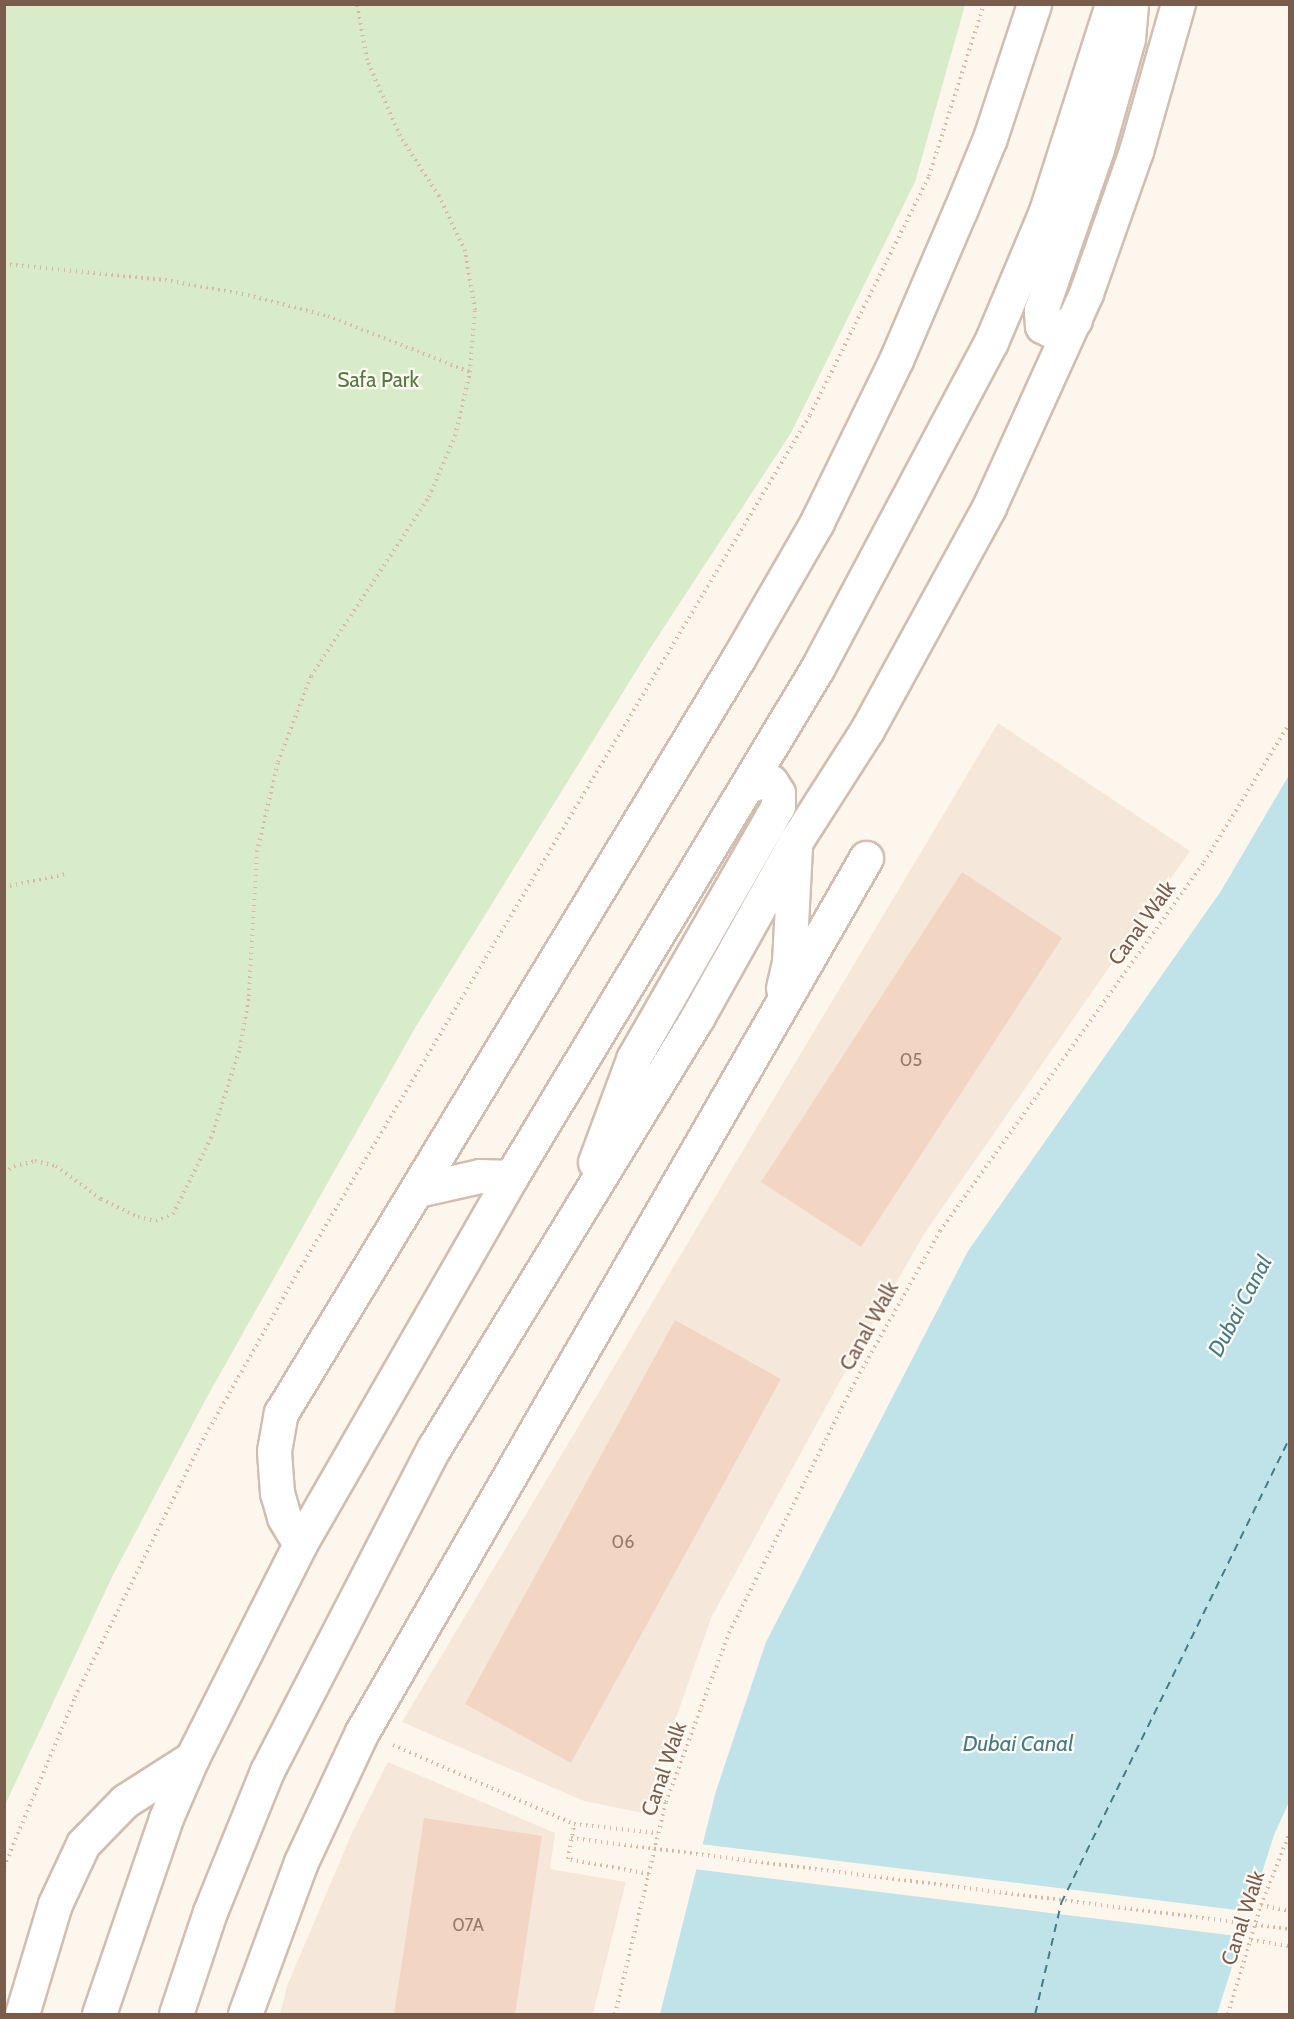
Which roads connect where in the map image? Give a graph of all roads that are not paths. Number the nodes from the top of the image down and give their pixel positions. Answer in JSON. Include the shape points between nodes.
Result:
{"nodes":[{"id":1,"x":1034,"y":4,"type":"edge"},
{"id":2,"x":1112,"y":4,"type":"edge"},
{"id":3,"x":1131,"y":4,"type":"edge"},
{"id":4,"x":1178,"y":4,"type":"edge"},
{"id":5,"x":1075,"y":320,"type":"junction"},
{"id":6,"x":747,"y":787,"type":"junction"},
{"id":7,"x":796,"y":841,"type":"junction"},
{"id":8,"x":866,"y":858,"type":"dead end"},
{"id":9,"x":775,"y":1016,"type":"junction"},
{"id":10,"x":511,"y":1177,"type":"junction"},
{"id":11,"x":418,"y":1190,"type":"junction"},
{"id":12,"x":586,"y":1202,"type":"junction"},
{"id":13,"x":300,"y":1544,"type":"junction"},
{"id":14,"x":192,"y":1758,"type":"junction"},
{"id":15,"x":22,"y":2014,"type":"edge"},
{"id":16,"x":99,"y":2014,"type":"edge"},
{"id":17,"x":176,"y":2014,"type":"edge"},
{"id":18,"x":245,"y":2014,"type":"edge"}],
"edges":[{"from":1,"to":11,"type":"street","via":[[990,138],[960,211],[896,360],[817,522]]},
{"from":2,"to":6,"type":"street","via":[[1046,211],[991,342],[860,593]]},
{"from":3,"to":5,"type":"street","via":[[1128,39],[1096,149],[1041,310],[1042,326],[1052,331]]},
{"from":4,"to":5,"type":"street","via":[[1136,151]]},
{"from":5,"to":7,"type":"street","via":[[989,507],[927,626],[847,764]]},
{"from":6,"to":10,"type":"street"},
{"from":6,"to":12,"type":"street","via":[[760,781],[771,782],[778,793],[778,806],[633,1059],[598,1148]]},
{"from":7,"to":9,"type":"street","via":[[789,962]]},
{"from":7,"to":12,"type":"street","via":[[697,1018]]},
{"from":8,"to":9,"type":"street"},
{"from":9,"to":18,"type":"street","via":[[362,1732],[301,1862]]},
{"from":10,"to":11,"type":"street","via":[[480,1176]]},
{"from":10,"to":13,"type":"street"},
{"from":11,"to":13,"type":"street","via":[[281,1413],[274,1451],[277,1493],[284,1516]]},
{"from":12,"to":17,"type":"street","via":[[434,1448],[267,1771],[210,1912]]},
{"from":13,"to":14,"type":"street"},
{"from":14,"to":15,"type":"street","via":[[125,1801],[83,1844],[55,1904]]},
{"from":14,"to":16,"type":"street","via":[[166,1818]]}]}
